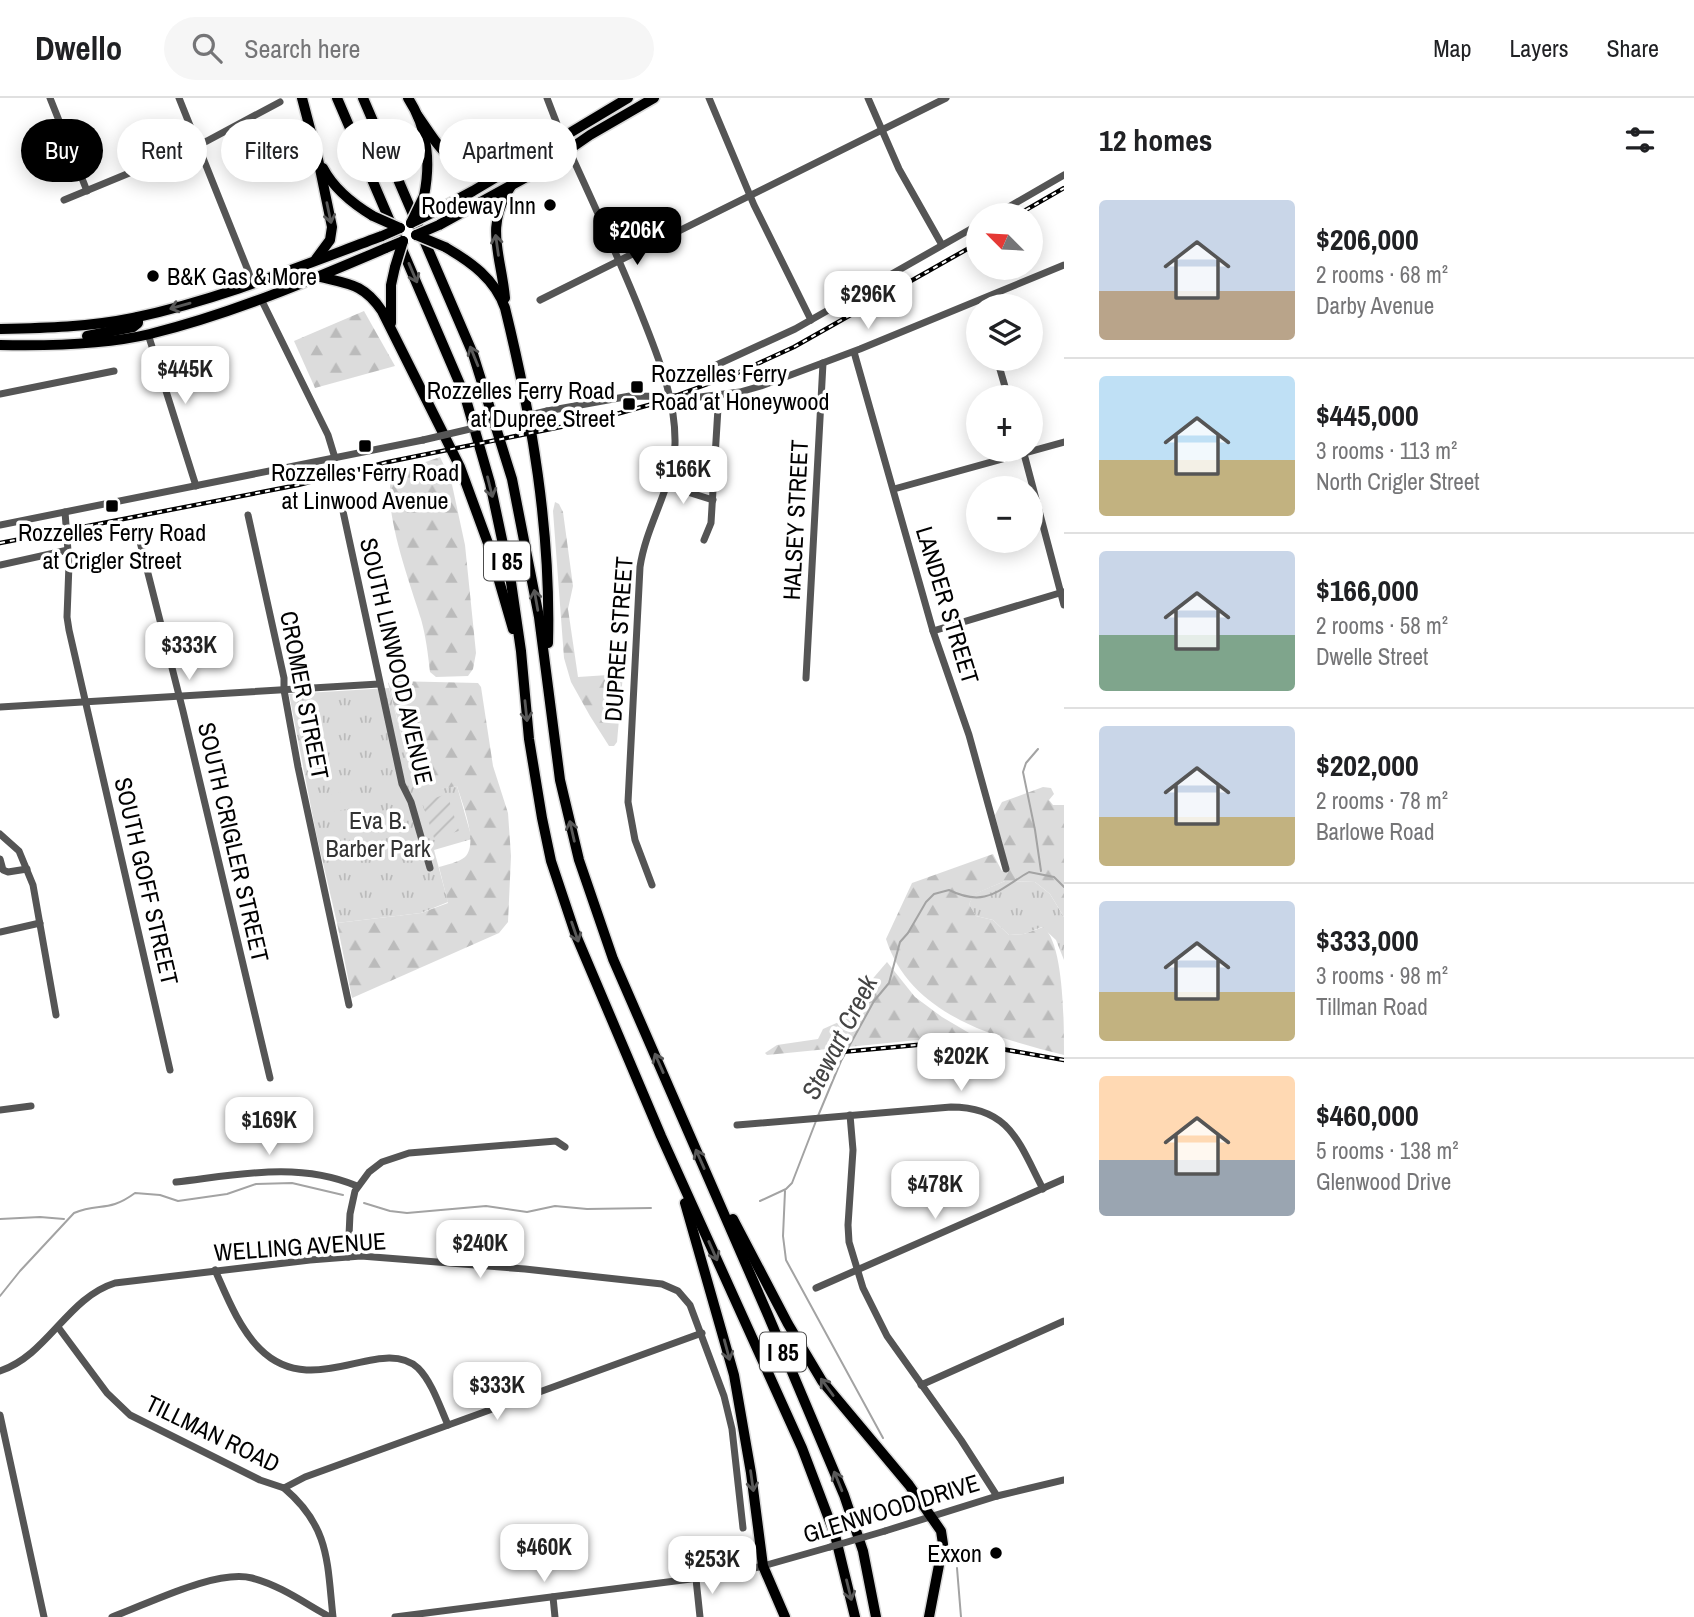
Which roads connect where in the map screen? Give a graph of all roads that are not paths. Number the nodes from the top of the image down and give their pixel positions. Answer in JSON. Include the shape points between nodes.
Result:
{"nodes":[{"id":1,"x":50,"y":98,"type":"edge"},
{"id":2,"x":179,"y":98,"type":"edge"},
{"id":3,"x":302,"y":98,"type":"edge"},
{"id":4,"x":337,"y":98,"type":"edge"},
{"id":5,"x":363,"y":98,"type":"edge"},
{"id":6,"x":408,"y":98,"type":"edge"},
{"id":7,"x":547,"y":98,"type":"edge"},
{"id":8,"x":628,"y":98,"type":"edge"},
{"id":9,"x":654,"y":98,"type":"edge"},
{"id":10,"x":709,"y":98,"type":"edge"},
{"id":11,"x":868,"y":98,"type":"edge"},
{"id":12,"x":946,"y":98,"type":"edge"},
{"id":13,"x":280,"y":102,"type":"dead end"},
{"id":14,"x":418,"y":116,"type":"junction"},
{"id":15,"x":187,"y":119,"type":"edge"},
{"id":16,"x":308,"y":119,"type":"edge"},
{"id":17,"x":555,"y":119,"type":"edge"},
{"id":18,"x":577,"y":127,"type":"edge"},
{"id":19,"x":882,"y":131,"type":"junction"},
{"id":20,"x":207,"y":140,"type":"edge"},
{"id":21,"x":577,"y":144,"type":"edge"},
{"id":22,"x":439,"y":147,"type":"edge"},
{"id":23,"x":207,"y":168,"type":"edge"},
{"id":24,"x":577,"y":168,"type":"edge"},
{"id":25,"x":323,"y":169,"type":"edge"},
{"id":26,"x":1064,"y":176,"type":"edge"},
{"id":27,"x":117,"y":178,"type":"edge"},
{"id":28,"x":323,"y":182,"type":"edge"},
{"id":29,"x":486,"y":182,"type":"edge"},
{"id":30,"x":516,"y":182,"type":"edge"},
{"id":31,"x":511,"y":185,"type":"junction"},
{"id":32,"x":86,"y":191,"type":"junction"},
{"id":33,"x":751,"y":196,"type":"junction"},
{"id":34,"x":64,"y":200,"type":"dead end"},
{"id":35,"x":1016,"y":203,"type":"edge"},
{"id":36,"x":408,"y":231,"type":"junction"},
{"id":37,"x":966,"y":232,"type":"edge"},
{"id":38,"x":942,"y":245,"type":"junction"},
{"id":39,"x":314,"y":261,"type":"junction"},
{"id":40,"x":619,"y":261,"type":"junction"},
{"id":41,"x":1064,"y":265,"type":"edge"},
{"id":42,"x":320,"y":276,"type":"junction"},
{"id":43,"x":253,"y":283,"type":"junction"},
{"id":44,"x":1001,"y":294,"type":"edge"},
{"id":45,"x":261,"y":299,"type":"junction"},
{"id":46,"x":540,"y":300,"type":"dead end"},
{"id":47,"x":505,"y":308,"type":"junction"},
{"id":48,"x":966,"y":309,"type":"edge"},
{"id":49,"x":138,"y":317,"type":"junction"},
{"id":50,"x":811,"y":320,"type":"junction"},
{"id":51,"x":0,"y":329,"type":"edge"},
{"id":52,"x":393,"y":332,"type":"junction"},
{"id":53,"x":148,"y":334,"type":"junction"},
{"id":54,"x":54,"y":344,"type":"junction"},
{"id":55,"x":0,"y":345,"type":"edge"},
{"id":56,"x":855,"y":352,"type":"junction"},
{"id":57,"x":824,"y":363,"type":"junction"},
{"id":58,"x":114,"y":371,"type":"dead end"},
{"id":59,"x":688,"y":378,"type":"dead end"},
{"id":60,"x":0,"y":394,"type":"edge"},
{"id":61,"x":671,"y":397,"type":"junction"},
{"id":62,"x":718,"y":408,"type":"dead end"},
{"id":63,"x":1064,"y":442,"type":"edge"},
{"id":64,"x":1043,"y":447,"type":"edge"},
{"id":65,"x":335,"y":458,"type":"junction"},
{"id":66,"x":988,"y":462,"type":"edge"},
{"id":67,"x":1026,"y":462,"type":"edge"},
{"id":68,"x":666,"y":481,"type":"junction"},
{"id":69,"x":196,"y":486,"type":"junction"},
{"id":70,"x":894,"y":489,"type":"junction"},
{"id":71,"x":713,"y":500,"type":"junction"},
{"id":72,"x":341,"y":502,"type":"dead end"},
{"id":73,"x":65,"y":512,"type":"junction"},
{"id":74,"x":248,"y":515,"type":"dead end"},
{"id":75,"x":0,"y":525,"type":"edge"},
{"id":76,"x":138,"y":534,"type":"dead end"},
{"id":77,"x":704,"y":540,"type":"dead end"},
{"id":78,"x":68,"y":551,"type":"junction"},
{"id":79,"x":0,"y":565,"type":"edge"},
{"id":80,"x":1063,"y":592,"type":"edge"},
{"id":81,"x":1064,"y":605,"type":"edge"},
{"id":82,"x":933,"y":631,"type":"junction"},
{"id":83,"x":521,"y":651,"type":"junction"},
{"id":84,"x":547,"y":667,"type":"junction"},
{"id":85,"x":806,"y":678,"type":"dead end"},
{"id":86,"x":379,"y":684,"type":"junction"},
{"id":87,"x":284,"y":690,"type":"junction"},
{"id":88,"x":178,"y":696,"type":"junction"},
{"id":89,"x":85,"y":702,"type":"junction"},
{"id":90,"x":0,"y":707,"type":"edge"},
{"id":91,"x":0,"y":834,"type":"edge"},
{"id":92,"x":7,"y":840,"type":"junction"},
{"id":93,"x":0,"y":849,"type":"edge"},
{"id":94,"x":0,"y":859,"type":"edge"},
{"id":95,"x":430,"y":867,"type":"dead end"},
{"id":96,"x":27,"y":869,"type":"junction"},
{"id":97,"x":1006,"y":869,"type":"dead end"},
{"id":98,"x":652,"y":885,"type":"dead end"},
{"id":99,"x":40,"y":923,"type":"junction"},
{"id":100,"x":0,"y":932,"type":"edge"},
{"id":101,"x":349,"y":1005,"type":"dead end"},
{"id":102,"x":56,"y":1014,"type":"dead end"},
{"id":103,"x":170,"y":1070,"type":"dead end"},
{"id":104,"x":270,"y":1078,"type":"dead end"},
{"id":105,"x":31,"y":1106,"type":"dead end"},
{"id":106,"x":0,"y":1110,"type":"edge"},
{"id":107,"x":850,"y":1115,"type":"junction"},
{"id":108,"x":737,"y":1125,"type":"dead end"},
{"id":109,"x":565,"y":1147,"type":"dead end"},
{"id":110,"x":674,"y":1167,"type":"junction"},
{"id":111,"x":1064,"y":1179,"type":"edge"},
{"id":112,"x":176,"y":1182,"type":"dead end"},
{"id":113,"x":358,"y":1186,"type":"junction"},
{"id":114,"x":1043,"y":1189,"type":"junction"},
{"id":115,"x":714,"y":1191,"type":"junction"},
{"id":116,"x":348,"y":1257,"type":"junction"},
{"id":117,"x":215,"y":1270,"type":"junction"},
{"id":118,"x":857,"y":1270,"type":"junction"},
{"id":119,"x":816,"y":1288,"type":"dead end"},
{"id":120,"x":1064,"y":1321,"type":"edge"},
{"id":121,"x":58,"y":1327,"type":"junction"},
{"id":122,"x":702,"y":1334,"type":"junction"},
{"id":123,"x":0,"y":1371,"type":"edge"},
{"id":124,"x":921,"y":1385,"type":"junction"},
{"id":125,"x":0,"y":1415,"type":"edge"},
{"id":126,"x":448,"y":1425,"type":"junction"},
{"id":127,"x":1064,"y":1480,"type":"edge"},
{"id":128,"x":284,"y":1488,"type":"junction"},
{"id":129,"x":997,"y":1496,"type":"junction"},
{"id":130,"x":932,"y":1516,"type":"junction"},
{"id":131,"x":743,"y":1528,"type":"dead end"},
{"id":132,"x":764,"y":1566,"type":"junction"},
{"id":133,"x":696,"y":1579,"type":"junction"},
{"id":134,"x":553,"y":1597,"type":"junction"},
{"id":135,"x":44,"y":1617,"type":"edge"},
{"id":136,"x":112,"y":1617,"type":"edge"},
{"id":137,"x":332,"y":1617,"type":"edge"},
{"id":138,"x":396,"y":1617,"type":"edge"},
{"id":139,"x":555,"y":1617,"type":"edge"},
{"id":140,"x":700,"y":1617,"type":"edge"},
{"id":141,"x":785,"y":1617,"type":"edge"},
{"id":142,"x":855,"y":1617,"type":"edge"},
{"id":143,"x":876,"y":1617,"type":"edge"},
{"id":144,"x":929,"y":1617,"type":"edge"}],
"edges":[{"from":1,"to":32,"type":"street"},
{"from":2,"to":15,"type":"street"},
{"from":3,"to":16,"type":"highway"},
{"from":4,"to":83,"type":"highway","number":"I 85","one_way":true,"via":[[465,396],[501,532]]},
{"from":84,"to":5,"type":"highway","number":"I 85","one_way":true,"via":[[519,505],[481,374]]},
{"from":6,"to":14,"type":"highway"},
{"from":7,"to":17,"type":"street"},
{"from":8,"to":18,"type":"highway"},
{"from":9,"to":21,"type":"highway"},
{"from":10,"to":33,"type":"street"},
{"from":11,"to":19,"type":"street"},
{"from":12,"to":19,"type":"street"},
{"from":13,"to":20,"type":"street"},
{"from":14,"to":22,"type":"highway"},
{"from":14,"to":36,"type":"highway","bridge":true,"via":[[429,158],[425,193]]},
{"from":19,"to":33,"type":"street"},
{"from":19,"to":38,"type":"street"},
{"from":23,"to":43,"type":"street"},
{"from":24,"to":40,"type":"street","name":"DUPREE STREET"},
{"from":25,"to":36,"type":"highway","bridge":true,"via":[[356,205]]},
{"from":26,"to":35,"type":"street"},
{"from":27,"to":32,"type":"street"},
{"from":28,"to":39,"type":"highway","one_way":true,"via":[[332,227],[330,240]]},
{"from":29,"to":36,"type":"highway","bridge":true},
{"from":30,"to":31,"type":"highway"},
{"from":31,"to":36,"type":"highway","bridge":true,"via":[[439,225]]},
{"from":47,"to":31,"type":"highway","one_way":true,"via":[[495,227]]},
{"from":32,"to":34,"type":"street"},
{"from":33,"to":40,"type":"street"},
{"from":33,"to":50,"type":"street"},
{"from":36,"to":39,"type":"highway","bridge":true},
{"from":36,"to":42,"type":"highway","bridge":true,"via":[[386,248]]},
{"from":36,"to":47,"type":"highway","bridge":true,"via":[[473,265],[491,281]]},
{"from":36,"to":52,"type":"highway","bridge":true,"via":[[390,294]]},
{"from":37,"to":38,"type":"street"},
{"from":38,"to":50,"type":"street"},
{"from":39,"to":43,"type":"highway"},
{"from":40,"to":46,"type":"street"},
{"from":40,"to":61,"type":"street","name":"DUPREE STREET"},
{"from":41,"to":44,"type":"street"},
{"from":42,"to":45,"type":"highway"},
{"from":42,"to":52,"type":"highway","via":[[364,290]]},
{"from":43,"to":49,"type":"highway","one_way":true},
{"from":45,"to":53,"type":"highway"},
{"from":45,"to":65,"type":"street"},
{"from":47,"to":84,"type":"highway","via":[[542,500],[549,596]]},
{"from":48,"to":56,"type":"street"},
{"from":49,"to":51,"type":"highway","via":[[67,327]]},
{"from":49,"to":54,"type":"highway","via":[[133,327]]},
{"from":50,"to":59,"type":"street"},
{"from":52,"to":83,"type":"highway","via":[[460,467]]},
{"from":53,"to":54,"type":"highway"},
{"from":53,"to":69,"type":"street"},
{"from":54,"to":55,"type":"highway"},
{"from":56,"to":57,"type":"street"},
{"from":56,"to":70,"type":"street","name":"LANDER STREET"},
{"from":57,"to":61,"type":"street","via":[[740,391]]},
{"from":57,"to":85,"type":"street","name":"HALSEY STREET"},
{"from":58,"to":60,"type":"street"},
{"from":61,"to":65,"type":"street","bridge":true,"via":[[630,396],[547,411]]},
{"from":61,"to":68,"type":"street","name":"DUPREE STREET","via":[[675,445]]},
{"from":62,"to":71,"type":"street"},
{"from":63,"to":64,"type":"street"},
{"from":65,"to":69,"type":"street"},
{"from":66,"to":70,"type":"street"},
{"from":67,"to":80,"type":"street"},
{"from":68,"to":71,"type":"street"},
{"from":68,"to":98,"type":"street","name":"DUPREE STREET","via":[[640,567],[628,784],[631,823]]},
{"from":69,"to":73,"type":"street"},
{"from":70,"to":82,"type":"street","name":"LANDER STREET"},
{"from":71,"to":77,"type":"street"},
{"from":72,"to":86,"type":"street","name":"SOUTH LINWOOD AVENUE"},
{"from":73,"to":75,"type":"street"},
{"from":73,"to":78,"type":"street","name":"SOUTH GOFF STREET"},
{"from":74,"to":87,"type":"street","name":"CROMER STREET"},
{"from":76,"to":88,"type":"street","name":"SOUTH CRIGLER STREET"},
{"from":78,"to":79,"type":"street"},
{"from":78,"to":89,"type":"street","name":"SOUTH GOFF STREET","via":[[67,617]]},
{"from":80,"to":81,"type":"street"},
{"from":80,"to":82,"type":"street"},
{"from":82,"to":97,"type":"street","name":"LANDER STREET","via":[[972,746]]},
{"from":83,"to":110,"type":"highway","number":"I 85","one_way":true,"via":[[533,770],[551,861],[583,955]]},
{"from":115,"to":84,"type":"highway","number":"I 85","one_way":true,"via":[[612,959],[579,860],[556,755]]},
{"from":86,"to":87,"type":"street"},
{"from":86,"to":95,"type":"street","name":"SOUTH LINWOOD AVENUE","via":[[402,784]]},
{"from":87,"to":88,"type":"street"},
{"from":87,"to":101,"type":"street","name":"CROMER STREET"},
{"from":88,"to":89,"type":"street"},
{"from":88,"to":104,"type":"street","name":"SOUTH CRIGLER STREET"},
{"from":89,"to":90,"type":"street"},
{"from":89,"to":103,"type":"street","name":"SOUTH GOFF STREET"},
{"from":91,"to":92,"type":"street"},
{"from":92,"to":93,"type":"street"},
{"from":92,"to":96,"type":"street","via":[[19,851]]},
{"from":94,"to":96,"type":"street","via":[[8,872]]},
{"from":96,"to":99,"type":"street"},
{"from":99,"to":100,"type":"street"},
{"from":99,"to":102,"type":"street"},
{"from":105,"to":106,"type":"street"},
{"from":107,"to":108,"type":"street"},
{"from":107,"to":114,"type":"street","via":[[978,1109],[1011,1130]]},
{"from":107,"to":118,"type":"street","via":[[853,1150],[848,1225]]},
{"from":109,"to":113,"type":"street","via":[[556,1141],[402,1154],[377,1165]]},
{"from":110,"to":132,"type":"highway","one_way":true,"via":[[734,1375]]},
{"from":110,"to":142,"type":"highway","number":"I 85","one_way":true,"via":[[802,1448],[835,1535]]},
{"from":111,"to":114,"type":"street"},
{"from":112,"to":113,"type":"street","via":[[288,1170]]},
{"from":113,"to":116,"type":"street","via":[[350,1214]]},
{"from":114,"to":118,"type":"street"},
{"from":130,"to":115,"type":"highway","one_way":true,"via":[[822,1381]]},
{"from":143,"to":115,"type":"highway","number":"I 85","one_way":true,"via":[[863,1551],[844,1495]]},
{"from":116,"to":117,"type":"street","name":"WELLING AVENUE"},
{"from":116,"to":122,"type":"street","name":"WELLING AVENUE","via":[[662,1284],[683,1295]]},
{"from":117,"to":121,"type":"street","name":"WELLING AVENUE","via":[[104,1286],[84,1299]]},
{"from":117,"to":126,"type":"street","via":[[240,1321],[269,1357],[305,1371],[386,1358],[406,1361],[423,1375]]},
{"from":118,"to":119,"type":"street"},
{"from":118,"to":124,"type":"street","via":[[877,1320]]},
{"from":120,"to":124,"type":"street"},
{"from":121,"to":123,"type":"street","name":"WELLING AVENUE","via":[[20,1362]]},
{"from":121,"to":128,"type":"street","name":"TILLMAN ROAD","via":[[107,1393],[130,1415]]},
{"from":122,"to":126,"type":"street","name":"TILLMAN ROAD"},
{"from":122,"to":131,"type":"street","name":"WELLING AVENUE","via":[[730,1415]]},
{"from":124,"to":129,"type":"street"},
{"from":125,"to":135,"type":"street"},
{"from":126,"to":128,"type":"street","name":"TILLMAN ROAD"},
{"from":127,"to":129,"type":"street","name":"GLENWOOD DRIVE"},
{"from":128,"to":137,"type":"street","via":[[318,1528],[325,1548]]},
{"from":129,"to":130,"type":"street","name":"GLENWOOD DRIVE"},
{"from":130,"to":132,"type":"street","name":"GLENWOOD DRIVE","bridge":true},
{"from":130,"to":144,"type":"highway","via":[[943,1544]]},
{"from":132,"to":133,"type":"street","name":"GLENWOOD DRIVE"},
{"from":132,"to":141,"type":"highway"},
{"from":133,"to":134,"type":"street","name":"GLENWOOD DRIVE"},
{"from":133,"to":140,"type":"street"},
{"from":134,"to":138,"type":"street","name":"GLENWOOD DRIVE"},
{"from":134,"to":139,"type":"street"},
{"from":136,"to":137,"type":"street","via":[[210,1580],[241,1576],[266,1583]]}]}
